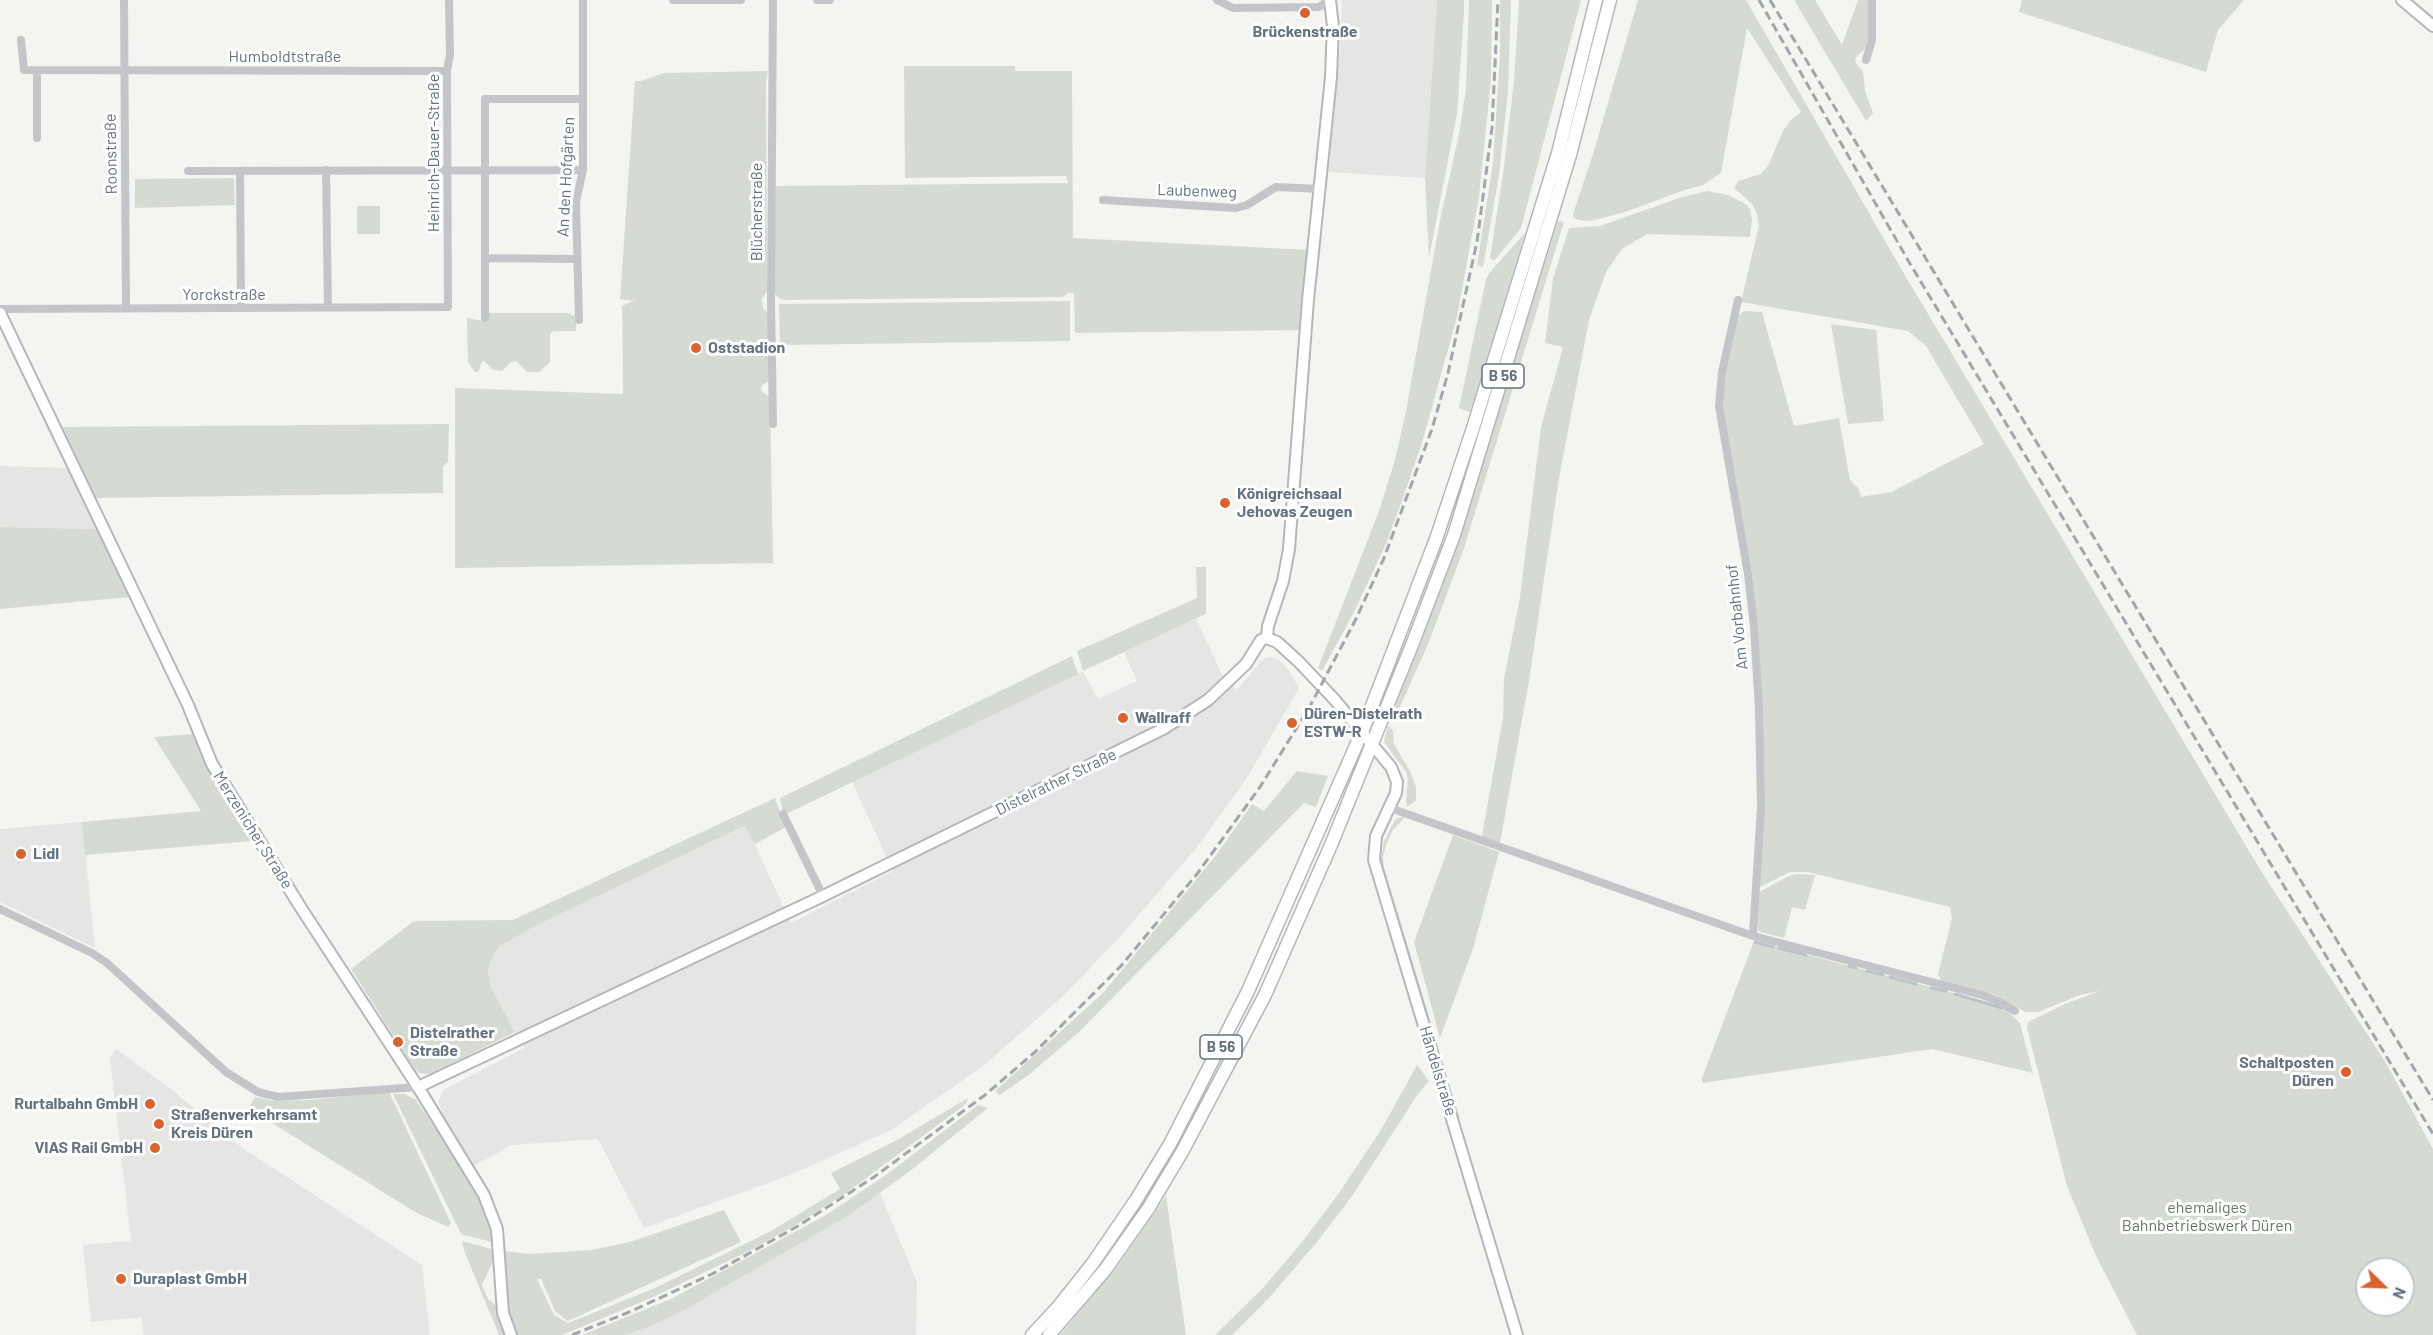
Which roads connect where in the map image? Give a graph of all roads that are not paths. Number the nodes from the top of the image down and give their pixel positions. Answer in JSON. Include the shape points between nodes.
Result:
{"nodes":[{"id":1,"x":124,"y":0,"type":"edge"},
{"id":2,"x":449,"y":0,"type":"edge"},
{"id":3,"x":583,"y":0,"type":"edge"},
{"id":4,"x":673,"y":0,"type":"edge"},
{"id":5,"x":741,"y":0,"type":"edge"},
{"id":6,"x":772,"y":0,"type":"edge"},
{"id":7,"x":817,"y":0,"type":"edge"},
{"id":8,"x":831,"y":0,"type":"edge"},
{"id":9,"x":1217,"y":0,"type":"edge"},
{"id":10,"x":1330,"y":0,"type":"edge"},
{"id":11,"x":1596,"y":0,"type":"edge"},
{"id":12,"x":1610,"y":0,"type":"edge"},
{"id":13,"x":1872,"y":0,"type":"edge"},
{"id":14,"x":2402,"y":0,"type":"edge"},
{"id":15,"x":2433,"y":26,"type":"edge"},
{"id":16,"x":21,"y":40,"type":"dead end"},
{"id":17,"x":1866,"y":60,"type":"dead end"},
{"id":18,"x":38,"y":70,"type":"junction"},
{"id":19,"x":124,"y":70,"type":"junction"},
{"id":20,"x":447,"y":70,"type":"junction"},
{"id":21,"x":583,"y":99,"type":"junction"},
{"id":22,"x":37,"y":138,"type":"dead end"},
{"id":23,"x":326,"y":170,"type":"junction"},
{"id":24,"x":447,"y":170,"type":"junction"},
{"id":25,"x":484,"y":170,"type":"junction"},
{"id":26,"x":583,"y":170,"type":"junction"},
{"id":27,"x":188,"y":171,"type":"dead end"},
{"id":28,"x":240,"y":171,"type":"junction"},
{"id":29,"x":1320,"y":189,"type":"junction"},
{"id":30,"x":1103,"y":200,"type":"dead end"},
{"id":31,"x":485,"y":258,"type":"junction"},
{"id":32,"x":577,"y":259,"type":"junction"},
{"id":33,"x":1738,"y":300,"type":"dead end"},
{"id":34,"x":448,"y":307,"type":"joint"},
{"id":35,"x":126,"y":308,"type":"junction"},
{"id":36,"x":241,"y":308,"type":"junction"},
{"id":37,"x":328,"y":308,"type":"junction"},
{"id":38,"x":0,"y":311,"type":"edge"},
{"id":39,"x":485,"y":318,"type":"dead end"},
{"id":40,"x":579,"y":320,"type":"dead end"},
{"id":41,"x":773,"y":424,"type":"dead end"},
{"id":42,"x":1267,"y":638,"type":"junction"},
{"id":43,"x":1362,"y":732,"type":"junction"},
{"id":44,"x":1372,"y":744,"type":"junction"},
{"id":45,"x":1390,"y":808,"type":"junction"},
{"id":46,"x":783,"y":814,"type":"dead end"},
{"id":47,"x":823,"y":896,"type":"junction"},
{"id":48,"x":0,"y":909,"type":"edge"},
{"id":49,"x":1754,"y":936,"type":"junction"},
{"id":50,"x":2015,"y":1011,"type":"dead end"},
{"id":51,"x":418,"y":1087,"type":"junction"},
{"id":52,"x":511,"y":1335,"type":"edge"},
{"id":53,"x":1032,"y":1335,"type":"edge"},
{"id":54,"x":1049,"y":1335,"type":"edge"},
{"id":55,"x":1517,"y":1335,"type":"edge"}],
"edges":[{"from":1,"to":19,"type":"street","name":"Roonstraße"},
{"from":2,"to":20,"type":"street","name":"Heinrich-Dauer-Straße"},
{"from":3,"to":21,"type":"street","name":"An den Hofgärten"},
{"from":4,"to":5,"type":"street"},
{"from":6,"to":41,"type":"street","name":"Blücherstraße"},
{"from":7,"to":8,"type":"street"},
{"from":9,"to":10,"type":"street","via":[[1233,8],[1319,7]]},
{"from":10,"to":29,"type":"street","via":[[1332,55]]},
{"from":11,"to":43,"type":"main road","number":"B 56","via":[[1558,153],[1473,428],[1436,539]]},
{"from":12,"to":44,"type":"main road","number":"B 56","via":[[1570,155],[1454,535]]},
{"from":13,"to":17,"type":"street","via":[[1872,40]]},
{"from":14,"to":15,"type":"street"},
{"from":16,"to":18,"type":"street","via":[[24,70]]},
{"from":18,"to":19,"type":"street","name":"Humboldtstraße"},
{"from":18,"to":22,"type":"street"},
{"from":19,"to":20,"type":"street","name":"Humboldtstraße"},
{"from":19,"to":35,"type":"street","name":"Roonstraße"},
{"from":20,"to":24,"type":"street","name":"Heinrich-Dauer-Straße"},
{"from":21,"to":25,"type":"street","via":[[485,99]]},
{"from":21,"to":26,"type":"street","name":"An den Hofgärten"},
{"from":23,"to":24,"type":"street"},
{"from":23,"to":28,"type":"street"},
{"from":23,"to":37,"type":"street"},
{"from":24,"to":25,"type":"street"},
{"from":24,"to":34,"type":"street","name":"Heinrich-Dauer-Straße"},
{"from":25,"to":26,"type":"street"},
{"from":25,"to":31,"type":"street"},
{"from":26,"to":32,"type":"street","name":"An den Hofgärten","via":[[576,202]]},
{"from":27,"to":28,"type":"street"},
{"from":28,"to":36,"type":"street"},
{"from":29,"to":30,"type":"street","name":"Laubenweg","via":[[1276,187],[1236,208]]},
{"from":29,"to":42,"type":"street","via":[[1289,549]]},
{"from":31,"to":32,"type":"street"},
{"from":31,"to":39,"type":"street"},
{"from":32,"to":40,"type":"street","name":"An den Hofgärten"},
{"from":33,"to":49,"type":"street","name":"Am Vorbahnhof","via":[[1722,372],[1719,406],[1748,574],[1755,650],[1761,807]]},
{"from":34,"to":37,"type":"street","name":"Yorckstraße"},
{"from":35,"to":36,"type":"street","name":"Yorckstraße"},
{"from":35,"to":38,"type":"street","name":"Yorckstraße"},
{"from":36,"to":37,"type":"street","name":"Yorckstraße"},
{"from":38,"to":51,"type":"street","name":"Merzenicher Straße","via":[[212,764]]},
{"from":42,"to":43,"type":"street","via":[[1299,662]]},
{"from":42,"to":47,"type":"street","name":"Distelrather Straße","via":[[1261,640],[1229,681],[1187,715]]},
{"from":43,"to":44,"type":"street"},
{"from":43,"to":53,"type":"main road","number":"B 56","via":[[1248,991],[1170,1144],[1093,1263]]},
{"from":44,"to":45,"type":"street","via":[[1391,767],[1396,782]]},
{"from":44,"to":54,"type":"main road","number":"B 56","via":[[1280,962],[1198,1122],[1148,1209],[1105,1270]]},
{"from":45,"to":49,"type":"street"},
{"from":45,"to":55,"type":"street","name":"Händelstraße","via":[[1376,836],[1377,873]]},
{"from":46,"to":47,"type":"street"},
{"from":47,"to":51,"type":"street","name":"Distelrather Straße"},
{"from":48,"to":51,"type":"street","via":[[107,963],[226,1072],[258,1092],[278,1097]]},
{"from":49,"to":50,"type":"street","via":[[1982,995]]},
{"from":51,"to":52,"type":"street","name":"Merzenicher Straße","via":[[493,1214],[503,1312]]}]}
